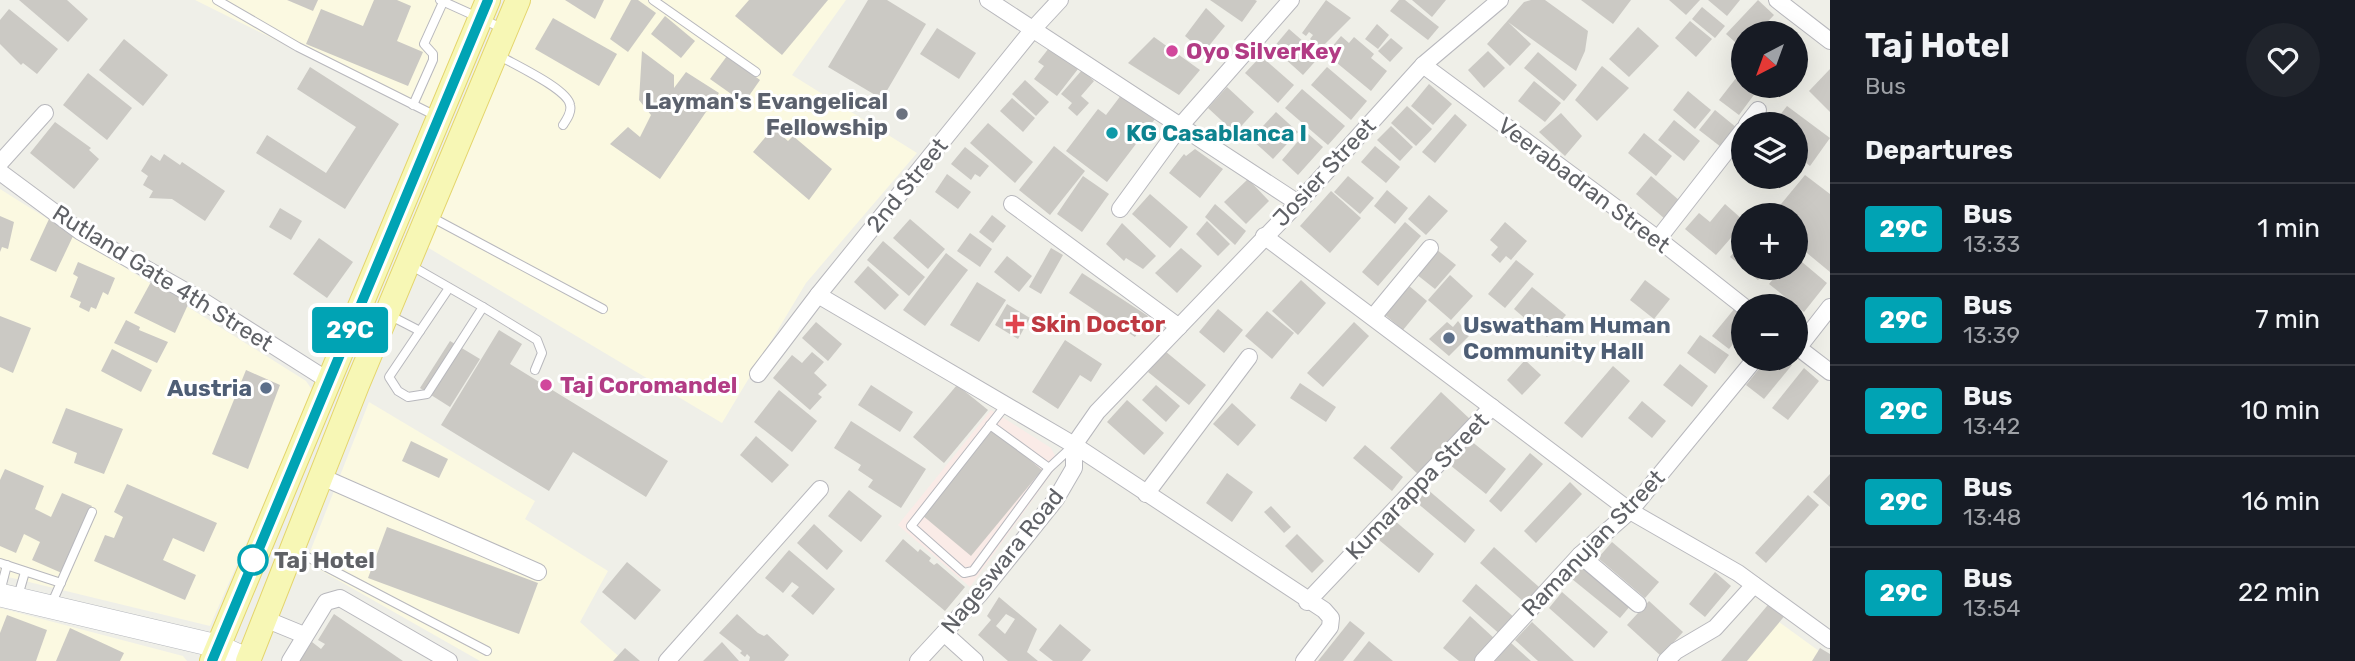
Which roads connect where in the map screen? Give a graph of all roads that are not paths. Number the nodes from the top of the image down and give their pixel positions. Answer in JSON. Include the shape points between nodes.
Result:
{"nodes":[{"id":1,"x":216,"y":0,"type":"edge"},
{"id":2,"x":518,"y":0,"type":"edge"},
{"id":3,"x":653,"y":0,"type":"edge"},
{"id":4,"x":988,"y":0,"type":"edge"},
{"id":5,"x":1060,"y":0,"type":"edge"},
{"id":6,"x":1291,"y":0,"type":"edge"},
{"id":7,"x":1500,"y":0,"type":"edge"},
{"id":8,"x":1777,"y":0,"type":"edge"},
{"id":9,"x":442,"y":1,"type":"edge"},
{"id":10,"x":484,"y":9,"type":"edge"},
{"id":11,"x":1034,"y":28,"type":"junction"},
{"id":12,"x":506,"y":29,"type":"junction"},
{"id":13,"x":1830,"y":41,"type":"edge"},
{"id":14,"x":496,"y":53,"type":"junction"},
{"id":15,"x":1423,"y":65,"type":"junction"},
{"id":16,"x":756,"y":72,"type":"dead end"},
{"id":17,"x":413,"y":105,"type":"junction"},
{"id":18,"x":45,"y":113,"type":"dead end"},
{"id":19,"x":439,"y":117,"type":"junction"},
{"id":20,"x":1182,"y":124,"type":"junction"},
{"id":21,"x":563,"y":125,"type":"dead end"},
{"id":22,"x":1731,"y":145,"type":"edge"},
{"id":23,"x":0,"y":163,"type":"edge"},
{"id":24,"x":0,"y":172,"type":"edge"},
{"id":25,"x":1298,"y":203,"type":"junction"},
{"id":26,"x":1012,"y":204,"type":"dead end"},
{"id":27,"x":1120,"y":209,"type":"dead end"},
{"id":28,"x":428,"y":216,"type":"junction"},
{"id":29,"x":1264,"y":236,"type":"junction"},
{"id":30,"x":1658,"y":239,"type":"junction"},
{"id":31,"x":1430,"y":248,"type":"dead end"},
{"id":32,"x":408,"y":263,"type":"junction"},
{"id":33,"x":449,"y":288,"type":"junction"},
{"id":34,"x":818,"y":295,"type":"junction"},
{"id":35,"x":1731,"y":297,"type":"edge"},
{"id":36,"x":483,"y":307,"type":"junction"},
{"id":37,"x":1830,"y":307,"type":"edge"},
{"id":38,"x":603,"y":309,"type":"dead end"},
{"id":39,"x":387,"y":314,"type":"junction"},
{"id":40,"x":1373,"y":317,"type":"junction"},
{"id":41,"x":1179,"y":327,"type":"junction"},
{"id":42,"x":420,"y":331,"type":"junction"},
{"id":43,"x":1808,"y":334,"type":"edge"},
{"id":44,"x":1808,"y":355,"type":"edge"},
{"id":45,"x":1249,"y":358,"type":"dead end"},
{"id":46,"x":535,"y":370,"type":"dead end"},
{"id":47,"x":1745,"y":371,"type":"edge"},
{"id":48,"x":1830,"y":372,"type":"edge"},
{"id":49,"x":758,"y":374,"type":"dead end"},
{"id":50,"x":329,"y":381,"type":"junction"},
{"id":51,"x":1006,"y":405,"type":"junction"},
{"id":52,"x":1492,"y":407,"type":"junction"},
{"id":53,"x":990,"y":425,"type":"junction"},
{"id":54,"x":1074,"y":445,"type":"junction"},
{"id":55,"x":1049,"y":468,"type":"junction"},
{"id":56,"x":322,"y":477,"type":"junction"},
{"id":57,"x":820,"y":489,"type":"dead end"},
{"id":58,"x":1146,"y":494,"type":"junction"},
{"id":59,"x":1630,"y":511,"type":"junction"},
{"id":60,"x":92,"y":512,"type":"dead end"},
{"id":61,"x":294,"y":550,"type":"junction"},
{"id":62,"x":1580,"y":555,"type":"junction"},
{"id":63,"x":4,"y":564,"type":"edge"},
{"id":64,"x":25,"y":572,"type":"junction"},
{"id":65,"x":538,"y":572,"type":"dead end"},
{"id":66,"x":61,"y":583,"type":"junction"},
{"id":67,"x":1754,"y":585,"type":"junction"},
{"id":68,"x":6,"y":595,"type":"edge"},
{"id":69,"x":1307,"y":602,"type":"junction"},
{"id":70,"x":1638,"y":604,"type":"dead end"},
{"id":71,"x":50,"y":607,"type":"junction"},
{"id":72,"x":265,"y":619,"type":"junction"},
{"id":73,"x":944,"y":633,"type":"junction"},
{"id":74,"x":304,"y":635,"type":"junction"},
{"id":75,"x":1830,"y":639,"type":"edge"},
{"id":76,"x":487,"y":650,"type":"dead end"},
{"id":77,"x":214,"y":654,"type":"edge"},
{"id":78,"x":923,"y":659,"type":"edge"},
{"id":79,"x":248,"y":661,"type":"edge"},
{"id":80,"x":290,"y":661,"type":"edge"},
{"id":81,"x":449,"y":661,"type":"edge"},
{"id":82,"x":667,"y":661,"type":"edge"},
{"id":83,"x":975,"y":661,"type":"edge"},
{"id":84,"x":1304,"y":661,"type":"edge"},
{"id":85,"x":1483,"y":661,"type":"edge"},
{"id":86,"x":1666,"y":661,"type":"edge"}],
"edges":[{"from":1,"to":17,"type":"lane"},
{"from":2,"to":12,"type":"main road"},
{"from":3,"to":16,"type":"lane"},
{"from":4,"to":11,"type":"street"},
{"from":5,"to":11,"type":"street","name":"2nd Street"},
{"from":6,"to":20,"type":"street"},
{"from":7,"to":15,"type":"street","name":"Josier Street"},
{"from":8,"to":13,"type":"street"},
{"from":9,"to":10,"type":"lane"},
{"from":9,"to":17,"type":"lane","via":[[424,44],[433,60]]},
{"from":10,"to":12,"type":"lane"},
{"from":10,"to":19,"type":"main road"},
{"from":11,"to":20,"type":"street"},
{"from":11,"to":34,"type":"street","name":"2nd Street"},
{"from":12,"to":14,"type":"main road"},
{"from":14,"to":21,"type":"lane","via":[[569,100],[571,111]]},
{"from":14,"to":28,"type":"main road"},
{"from":15,"to":25,"type":"street","name":"Josier Street"},
{"from":15,"to":30,"type":"street","name":"Veerabadran Street"},
{"from":17,"to":19,"type":"lane"},
{"from":18,"to":23,"type":"street"},
{"from":19,"to":50,"type":"main road"},
{"from":20,"to":25,"type":"street"},
{"from":20,"to":27,"type":"street"},
{"from":22,"to":30,"type":"street"},
{"from":24,"to":50,"type":"street","name":"Rutland Gate 4th Street","via":[[81,232],[204,301]]},
{"from":25,"to":29,"type":"street","name":"Josier Street"},
{"from":26,"to":41,"type":"street"},
{"from":28,"to":32,"type":"main road"},
{"from":28,"to":38,"type":"lane"},
{"from":29,"to":40,"type":"street","name":"Josier Street"},
{"from":29,"to":41,"type":"street","name":"Nageswara Road"},
{"from":30,"to":35,"type":"street","name":"Veerabadran Street"},
{"from":31,"to":40,"type":"street"},
{"from":32,"to":33,"type":"lane"},
{"from":32,"to":39,"type":"main road"},
{"from":33,"to":36,"type":"lane"},
{"from":33,"to":42,"type":"lane"},
{"from":34,"to":49,"type":"street","name":"2nd Street"},
{"from":34,"to":51,"type":"street"},
{"from":36,"to":42,"type":"lane","via":[[427,394],[416,398],[398,391],[389,377]]},
{"from":36,"to":46,"type":"lane","via":[[537,340],[542,353]]},
{"from":37,"to":43,"type":"street"},
{"from":39,"to":42,"type":"lane"},
{"from":39,"to":56,"type":"main road"},
{"from":40,"to":52,"type":"street","name":"Josier Street"},
{"from":41,"to":54,"type":"street","name":"Nageswara Road","via":[[1097,412]]},
{"from":44,"to":48,"type":"street"},
{"from":45,"to":58,"type":"street"},
{"from":47,"to":59,"type":"street","name":"Ramanujan Street"},
{"from":50,"to":77,"type":"main road"},
{"from":51,"to":53,"type":"lane"},
{"from":51,"to":54,"type":"street"},
{"from":52,"to":59,"type":"street","name":"Kumarappa Street"},
{"from":52,"to":69,"type":"street","name":"Kumarappa Street"},
{"from":53,"to":55,"type":"lane"},
{"from":53,"to":55,"type":"lane","via":[[911,526],[964,573],[973,571]]},
{"from":54,"to":55,"type":"lane"},
{"from":54,"to":58,"type":"street"},
{"from":54,"to":73,"type":"street","name":"Nageswara Road","via":[[1074,468],[1056,499]]},
{"from":56,"to":61,"type":"main road"},
{"from":56,"to":65,"type":"street"},
{"from":57,"to":82,"type":"street"},
{"from":58,"to":69,"type":"street"},
{"from":59,"to":62,"type":"street","name":"Ramanujan Street"},
{"from":59,"to":67,"type":"street","name":"Kumarappa Street"},
{"from":60,"to":66,"type":"lane"},
{"from":61,"to":72,"type":"main road"},
{"from":61,"to":76,"type":"lane"},
{"from":62,"to":70,"type":"street"},
{"from":62,"to":85,"type":"street","name":"Ramanujan Street"},
{"from":63,"to":64,"type":"lane"},
{"from":63,"to":68,"type":"lane"},
{"from":64,"to":66,"type":"lane"},
{"from":64,"to":68,"type":"lane"},
{"from":66,"to":71,"type":"lane"},
{"from":67,"to":75,"type":"street","name":"Kumarappa Street"},
{"from":67,"to":86,"type":"street","via":[[1715,628]]},
{"from":68,"to":71,"type":"street"},
{"from":69,"to":84,"type":"street","via":[[1331,618],[1330,627]]},
{"from":71,"to":77,"type":"street"},
{"from":72,"to":74,"type":"street"},
{"from":72,"to":79,"type":"main road"},
{"from":73,"to":78,"type":"street","name":"Nageswara Road"},
{"from":73,"to":83,"type":"street"},
{"from":74,"to":80,"type":"street"},
{"from":74,"to":81,"type":"street","via":[[326,602],[340,598]]},
{"from":77,"to":79,"type":"street"}]}
